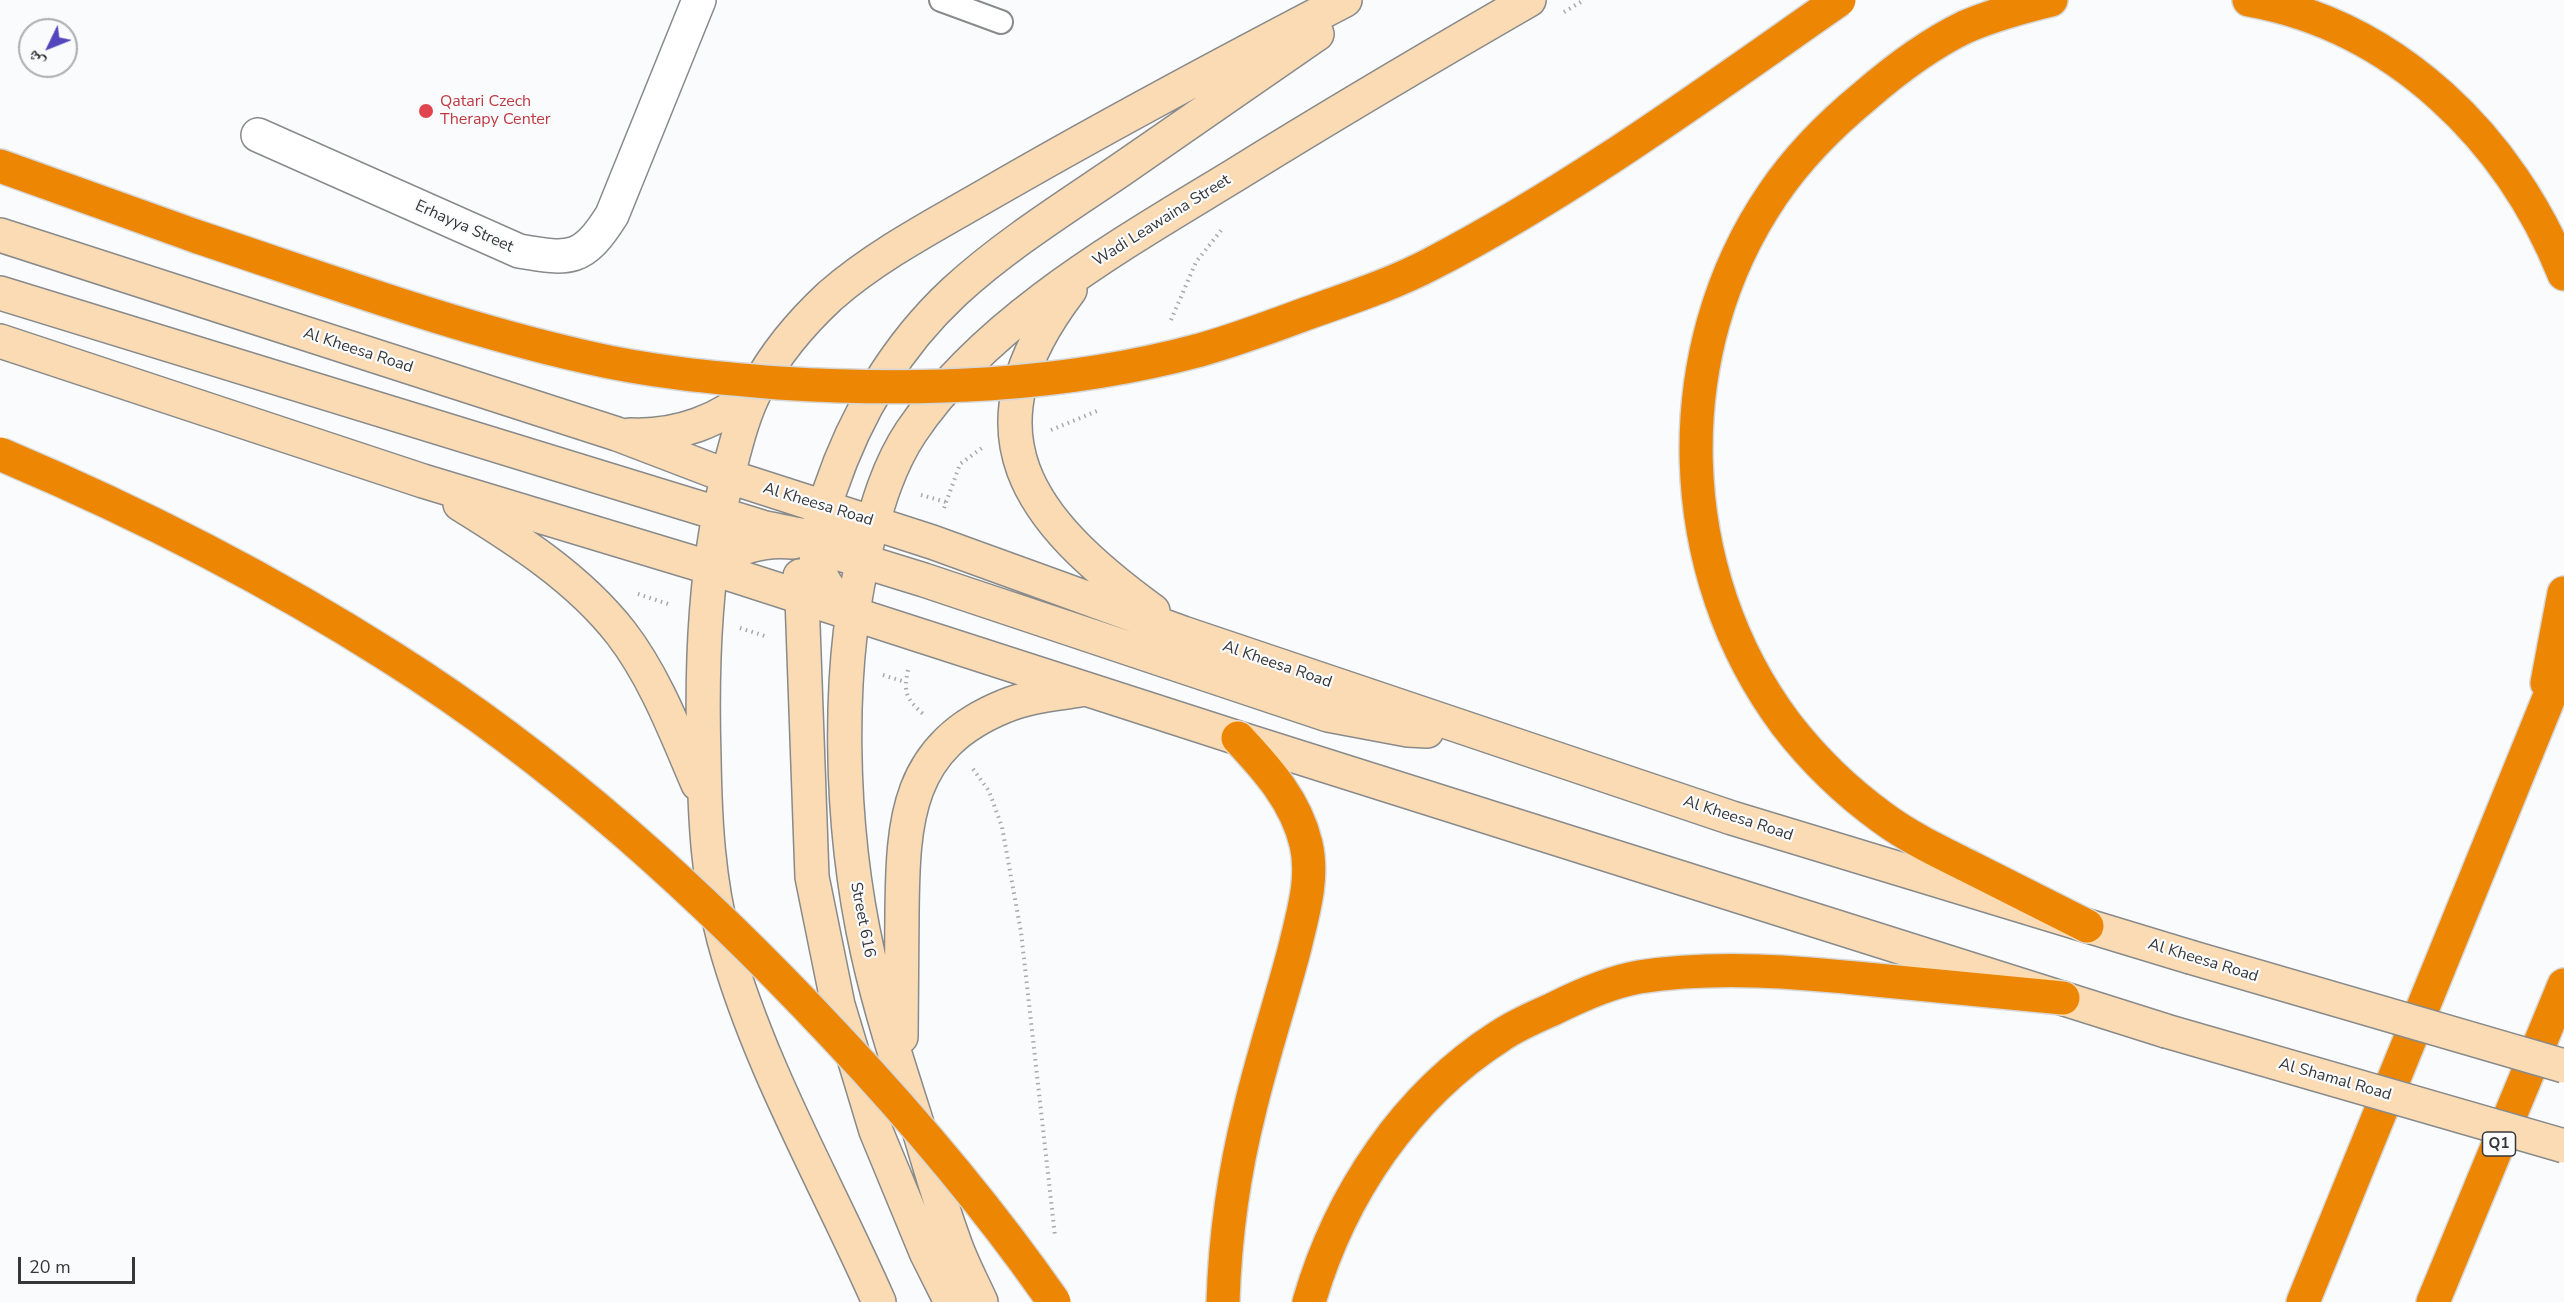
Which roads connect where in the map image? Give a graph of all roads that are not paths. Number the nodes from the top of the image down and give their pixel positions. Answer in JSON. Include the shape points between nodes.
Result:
{"nodes":[{"id":1,"x":699,"y":0,"type":"edge"},
{"id":2,"x":941,"y":0,"type":"edge"},
{"id":3,"x":1345,"y":0,"type":"edge"},
{"id":4,"x":1367,"y":0,"type":"edge"},
{"id":5,"x":1529,"y":0,"type":"edge"},
{"id":6,"x":1839,"y":0,"type":"edge"},
{"id":7,"x":2051,"y":0,"type":"edge"},
{"id":8,"x":2249,"y":0,"type":"edge"},
{"id":9,"x":1002,"y":22,"type":"dead end"},
{"id":10,"x":258,"y":135,"type":"dead end"},
{"id":11,"x":0,"y":166,"type":"edge"},
{"id":12,"x":0,"y":235,"type":"edge"},
{"id":13,"x":1087,"y":268,"type":"junction"},
{"id":14,"x":2564,"y":274,"type":"edge"},
{"id":15,"x":0,"y":292,"type":"edge"},
{"id":16,"x":0,"y":341,"type":"edge"},
{"id":17,"x":757,"y":388,"type":"junction"},
{"id":18,"x":617,"y":434,"type":"junction"},
{"id":19,"x":0,"y":454,"type":"edge"},
{"id":20,"x":727,"y":476,"type":"junction"},
{"id":21,"x":423,"y":481,"type":"junction"},
{"id":22,"x":719,"y":514,"type":"junction"},
{"id":23,"x":873,"y":522,"type":"junction"},
{"id":24,"x":806,"y":533,"type":"junction"},
{"id":25,"x":862,"y":560,"type":"junction"},
{"id":26,"x":711,"y":568,"type":"junction"},
{"id":27,"x":2564,"y":593,"type":"edge"},
{"id":28,"x":802,"y":598,"type":"junction"},
{"id":29,"x":852,"y":613,"type":"junction"},
{"id":30,"x":1183,"y":633,"type":"junction"},
{"id":31,"x":2564,"y":661,"type":"edge"},
{"id":32,"x":1088,"y":689,"type":"junction"},
{"id":33,"x":2540,"y":718,"type":"junction"},
{"id":34,"x":1481,"y":734,"type":"junction"},
{"id":35,"x":1238,"y":738,"type":"junction"},
{"id":36,"x":705,"y":800,"type":"junction"},
{"id":37,"x":2087,"y":926,"type":"junction"},
{"id":38,"x":2564,"y":985,"type":"edge"},
{"id":39,"x":2063,"y":998,"type":"junction"},
{"id":40,"x":2564,"y":1066,"type":"edge"},
{"id":41,"x":901,"y":1073,"type":"junction"},
{"id":42,"x":2564,"y":1146,"type":"edge"},
{"id":43,"x":879,"y":1302,"type":"edge"},
{"id":44,"x":951,"y":1302,"type":"edge"},
{"id":45,"x":981,"y":1302,"type":"edge"},
{"id":46,"x":1054,"y":1302,"type":"edge"},
{"id":47,"x":1223,"y":1302,"type":"edge"},
{"id":48,"x":1310,"y":1302,"type":"edge"},
{"id":49,"x":2302,"y":1302,"type":"edge"},
{"id":50,"x":2433,"y":1302,"type":"edge"}],
"edges":[{"from":1,"to":10,"type":"street","name":"Erhayya Street","via":[[612,215],[596,240],[573,256],[519,251]]},
{"from":2,"to":9,"type":"lane"},
{"from":3,"to":17,"type":"main road","via":[[1092,134],[874,262],[802,325]]},
{"from":4,"to":24,"type":"main road","via":[[1013,244],[954,292],[880,381]]},
{"from":5,"to":13,"type":"main road","name":"Wadi Leawaina Street"},
{"from":6,"to":11,"type":"highway","bridge":true,"via":[[1521,213],[1428,266],[1200,350],[1104,371],[983,386],[857,388],[706,378],[590,358],[466,326]]},
{"from":7,"to":37,"type":"highway","via":[[1966,27],[1892,72],[1844,114],[1773,194],[1730,275],[1705,354],[1696,451],[1698,504],[1716,589],[1737,642],[1761,687],[1815,758],[1885,820]]},
{"from":8,"to":14,"type":"highway","via":[[2357,35],[2440,94],[2507,168],[2549,236]]},
{"from":12,"to":18,"type":"main road","name":"Al Kheesa Road"},
{"from":13,"to":23,"type":"main road","name":"Wadi Leawaina Street","via":[[1010,326],[930,407],[898,454]]},
{"from":13,"to":30,"type":"main road","via":[[1053,315],[1022,377],[1014,419],[1021,467],[1052,524],[1111,581]]},
{"from":15,"to":22,"type":"main road"},
{"from":16,"to":21,"type":"main road"},
{"from":17,"to":18,"type":"main road","via":[[734,408],[704,423],[665,433]]},
{"from":17,"to":20,"type":"main road"},
{"from":18,"to":20,"type":"main road","name":"Al Kheesa Road"},
{"from":19,"to":46,"type":"highway","bridge":true,"via":[[236,565],[392,657],[599,808],[768,964],[898,1103],[1013,1243]]},
{"from":20,"to":22,"type":"main road"},
{"from":20,"to":24,"type":"main road","name":"Al Kheesa Road"},
{"from":20,"to":24,"type":"main road"},
{"from":21,"to":26,"type":"main road"},
{"from":21,"to":36,"type":"main road","via":[[526,546],[579,588],[620,632],[663,706]]},
{"from":22,"to":24,"type":"main road"},
{"from":22,"to":26,"type":"main road"},
{"from":23,"to":24,"type":"main road","name":"Al Kheesa Road"},
{"from":23,"to":25,"type":"main road","name":"Street 616"},
{"from":23,"to":30,"type":"main road","name":"Al Kheesa Road"},
{"from":24,"to":25,"type":"main road"},
{"from":24,"to":26,"type":"main road","via":[[743,548]]},
{"from":24,"to":28,"type":"main road","via":[[799,569]]},
{"from":24,"to":29,"type":"main road","via":[[821,579]]},
{"from":25,"to":29,"type":"main road","name":"Street 616"},
{"from":25,"to":34,"type":"main road","via":[[1328,715],[1408,730]]},
{"from":26,"to":28,"type":"main road"},
{"from":26,"to":36,"type":"main road","via":[[702,708]]},
{"from":27,"to":33,"type":"highway"},
{"from":28,"to":29,"type":"main road"},
{"from":28,"to":44,"type":"main road","via":[[812,877],[838,1005],[876,1131]]},
{"from":29,"to":32,"type":"main road"},
{"from":29,"to":41,"type":"main road","name":"Street 616","via":[[845,734],[854,878],[868,955]]},
{"from":30,"to":34,"type":"main road","name":"Al Kheesa Road"},
{"from":31,"to":33,"type":"highway"},
{"from":32,"to":35,"type":"main road"},
{"from":32,"to":41,"type":"main road","via":[[1025,699],[962,728],[919,779],[904,839]]},
{"from":33,"to":49,"type":"highway"},
{"from":34,"to":37,"type":"main road","name":"Al Kheesa Road","via":[[1732,818]]},
{"from":35,"to":39,"type":"main road"},
{"from":35,"to":47,"type":"highway","via":[[1265,767],[1293,808],[1306,843],[1309,879],[1236,1172],[1227,1230]]},
{"from":36,"to":43,"type":"main road","via":[[713,892],[733,969],[773,1073]]},
{"from":37,"to":40,"type":"main road","name":"Al Kheesa Road","bridge":true},
{"from":38,"to":50,"type":"highway","number":"Q1"},
{"from":39,"to":42,"type":"main road","name":"Al Shamal Road","bridge":true},
{"from":39,"to":48,"type":"highway","via":[[1738,970],[1637,978],[1580,996],[1501,1034],[1468,1058],[1410,1112],[1371,1164],[1343,1213]]},
{"from":41,"to":45,"type":"main road","name":"Street 616","via":[[954,1243]]}]}
